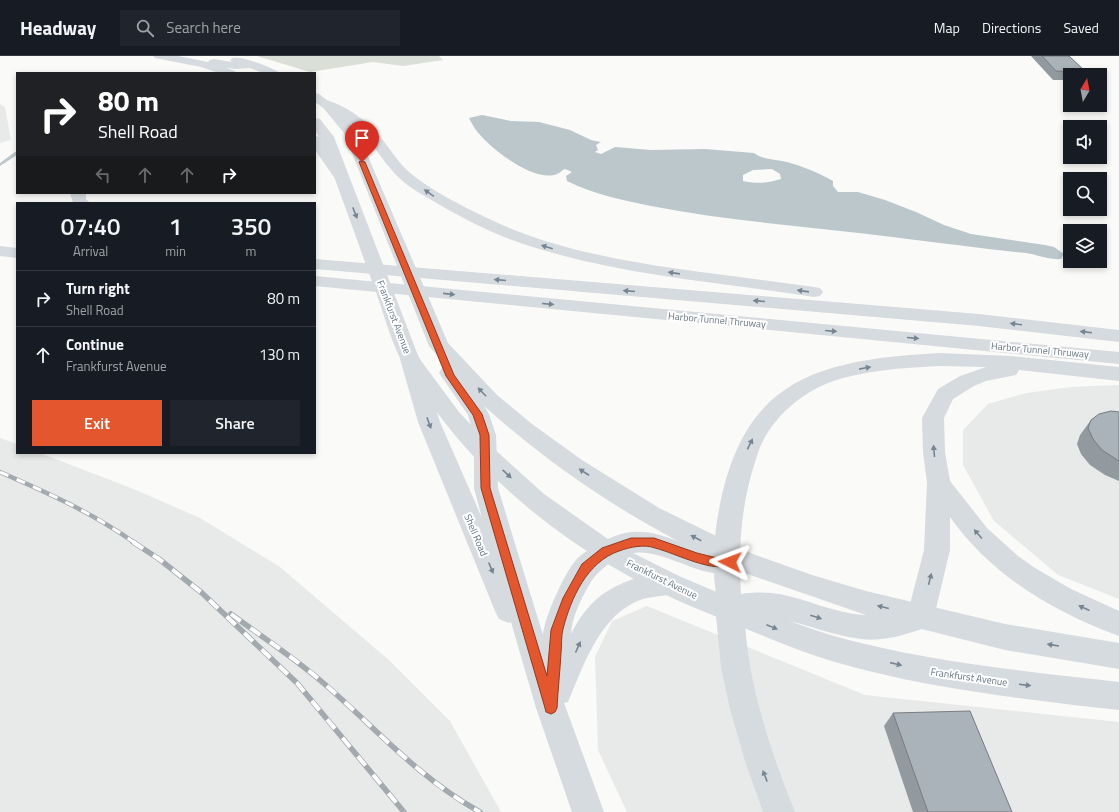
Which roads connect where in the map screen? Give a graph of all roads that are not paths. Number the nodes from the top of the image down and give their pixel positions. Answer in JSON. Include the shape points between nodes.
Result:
{"nodes":[{"id":1,"x":159,"y":56,"type":"edge"},
{"id":2,"x":190,"y":56,"type":"edge"},
{"id":3,"x":218,"y":56,"type":"edge"},
{"id":4,"x":247,"y":68,"type":"edge"},
{"id":5,"x":228,"y":72,"type":"edge"},
{"id":6,"x":268,"y":72,"type":"edge"},
{"id":7,"x":320,"y":100,"type":"edge"},
{"id":8,"x":316,"y":123,"type":"edge"},
{"id":9,"x":316,"y":141,"type":"edge"},
{"id":10,"x":341,"y":177,"type":"junction"},
{"id":11,"x":0,"y":236,"type":"edge"},
{"id":12,"x":16,"y":238,"type":"edge"},
{"id":13,"x":0,"y":251,"type":"edge"},
{"id":14,"x":16,"y":253,"type":"edge"},
{"id":15,"x":317,"y":259,"type":"edge"},
{"id":16,"x":321,"y":282,"type":"edge"},
{"id":17,"x":979,"y":320,"type":"junction"},
{"id":18,"x":1119,"y":336,"type":"edge"},
{"id":19,"x":439,"y":346,"type":"junction"},
{"id":20,"x":1119,"y":358,"type":"edge"},
{"id":21,"x":410,"y":359,"type":"junction"},
{"id":22,"x":1068,"y":361,"type":"junction"},
{"id":23,"x":1030,"y":365,"type":"junction"},
{"id":24,"x":1119,"y":374,"type":"edge"},
{"id":25,"x":486,"y":454,"type":"junction"},
{"id":26,"x":939,"y":483,"type":"junction"},
{"id":27,"x":606,"y":551,"type":"junction"},
{"id":28,"x":744,"y":562,"type":"junction"},
{"id":29,"x":670,"y":584,"type":"junction"},
{"id":30,"x":723,"y":607,"type":"junction"},
{"id":31,"x":920,"y":617,"type":"junction"},
{"id":32,"x":1119,"y":624,"type":"edge"},
{"id":33,"x":1119,"y":656,"type":"edge"},
{"id":34,"x":1119,"y":696,"type":"edge"},
{"id":35,"x":551,"y":708,"type":"junction"},
{"id":36,"x":588,"y":812,"type":"edge"},
{"id":37,"x":779,"y":812,"type":"edge"}],
"edges":[{"from":1,"to":5,"type":"main road","via":[[203,64]]},
{"from":2,"to":4,"type":"main road"},
{"from":3,"to":4,"type":"main road"},
{"from":4,"to":6,"type":"main road"},
{"from":17,"to":7,"type":"main road","one_way":true,"via":[[806,291],[660,271],[602,261],[544,246],[504,232],[437,198],[410,180],[363,125]]},
{"from":7,"to":19,"type":"main road","via":[[343,122],[351,134]]},
{"from":8,"to":10,"type":"main road","name":"Frankfurst Avenue","via":[[327,137]]},
{"from":9,"to":10,"type":"main road"},
{"from":10,"to":21,"type":"main road","name":"Frankfurst Avenue","one_way":true},
{"from":11,"to":12,"type":"main road"},
{"from":13,"to":14,"type":"main road"},
{"from":17,"to":15,"type":"main road","one_way":true,"via":[[458,276]]},
{"from":16,"to":22,"type":"main road","name":"Harbor Tunnel Thruway","one_way":true},
{"from":18,"to":17,"type":"main road","one_way":true},
{"from":19,"to":25,"type":"main road","name":"Shell Road","via":[[450,376],[478,414]]},
{"from":28,"to":19,"type":"main road","one_way":true,"via":[[650,515],[574,466],[518,425],[490,400]]},
{"from":20,"to":22,"type":"main road","name":"Harbor Tunnel Thruway"},
{"from":21,"to":25,"type":"main road","name":"Frankfurst Avenue","via":[[451,417]]},
{"from":21,"to":35,"type":"main road","name":"Shell Road","one_way":true,"via":[[428,422]]},
{"from":22,"to":23,"type":"main road"},
{"from":22,"to":24,"type":"main road"},
{"from":26,"to":23,"type":"main road","one_way":true,"via":[[934,452],[933,418],[945,394],[982,375]]},
{"from":37,"to":23,"type":"main road","one_way":true,"via":[[762,770],[737,672],[726,568],[731,504],[748,448],[760,425],[780,403],[806,385],[831,375],[891,363],[930,360],[964,359]]},
{"from":25,"to":27,"type":"main road","name":"Frankfurst Avenue","one_way":true,"via":[[536,501]]},
{"from":25,"to":35,"type":"main road","name":"Shell Road","via":[[486,488]]},
{"from":31,"to":26,"type":"main road","one_way":true,"via":[[937,550]]},
{"from":32,"to":26,"type":"main road","one_way":true,"via":[[1054,594],[1009,564],[978,535]]},
{"from":27,"to":28,"type":"main road","via":[[631,542],[654,543],[717,563]]},
{"from":27,"to":29,"type":"main road","name":"Frankfurst Avenue"},
{"from":27,"to":35,"type":"main road","via":[[585,568],[568,598],[557,630]]},
{"from":31,"to":28,"type":"main road","one_way":true,"via":[[866,603]]},
{"from":29,"to":30,"type":"main road","name":"Frankfurst Avenue"},
{"from":35,"to":29,"type":"main road","one_way":true,"via":[[582,638],[596,616],[619,599],[639,589]]},
{"from":30,"to":31,"type":"main road","one_way":true,"via":[[757,604],[779,606],[830,621],[862,627],[890,626]]},
{"from":30,"to":34,"type":"main road","name":"Frankfurst Avenue","one_way":true,"via":[[789,634],[849,653],[921,670]]},
{"from":33,"to":31,"type":"main road","one_way":true,"via":[[1005,638]]},
{"from":35,"to":36,"type":"main road","name":"Shell Road"}]}
